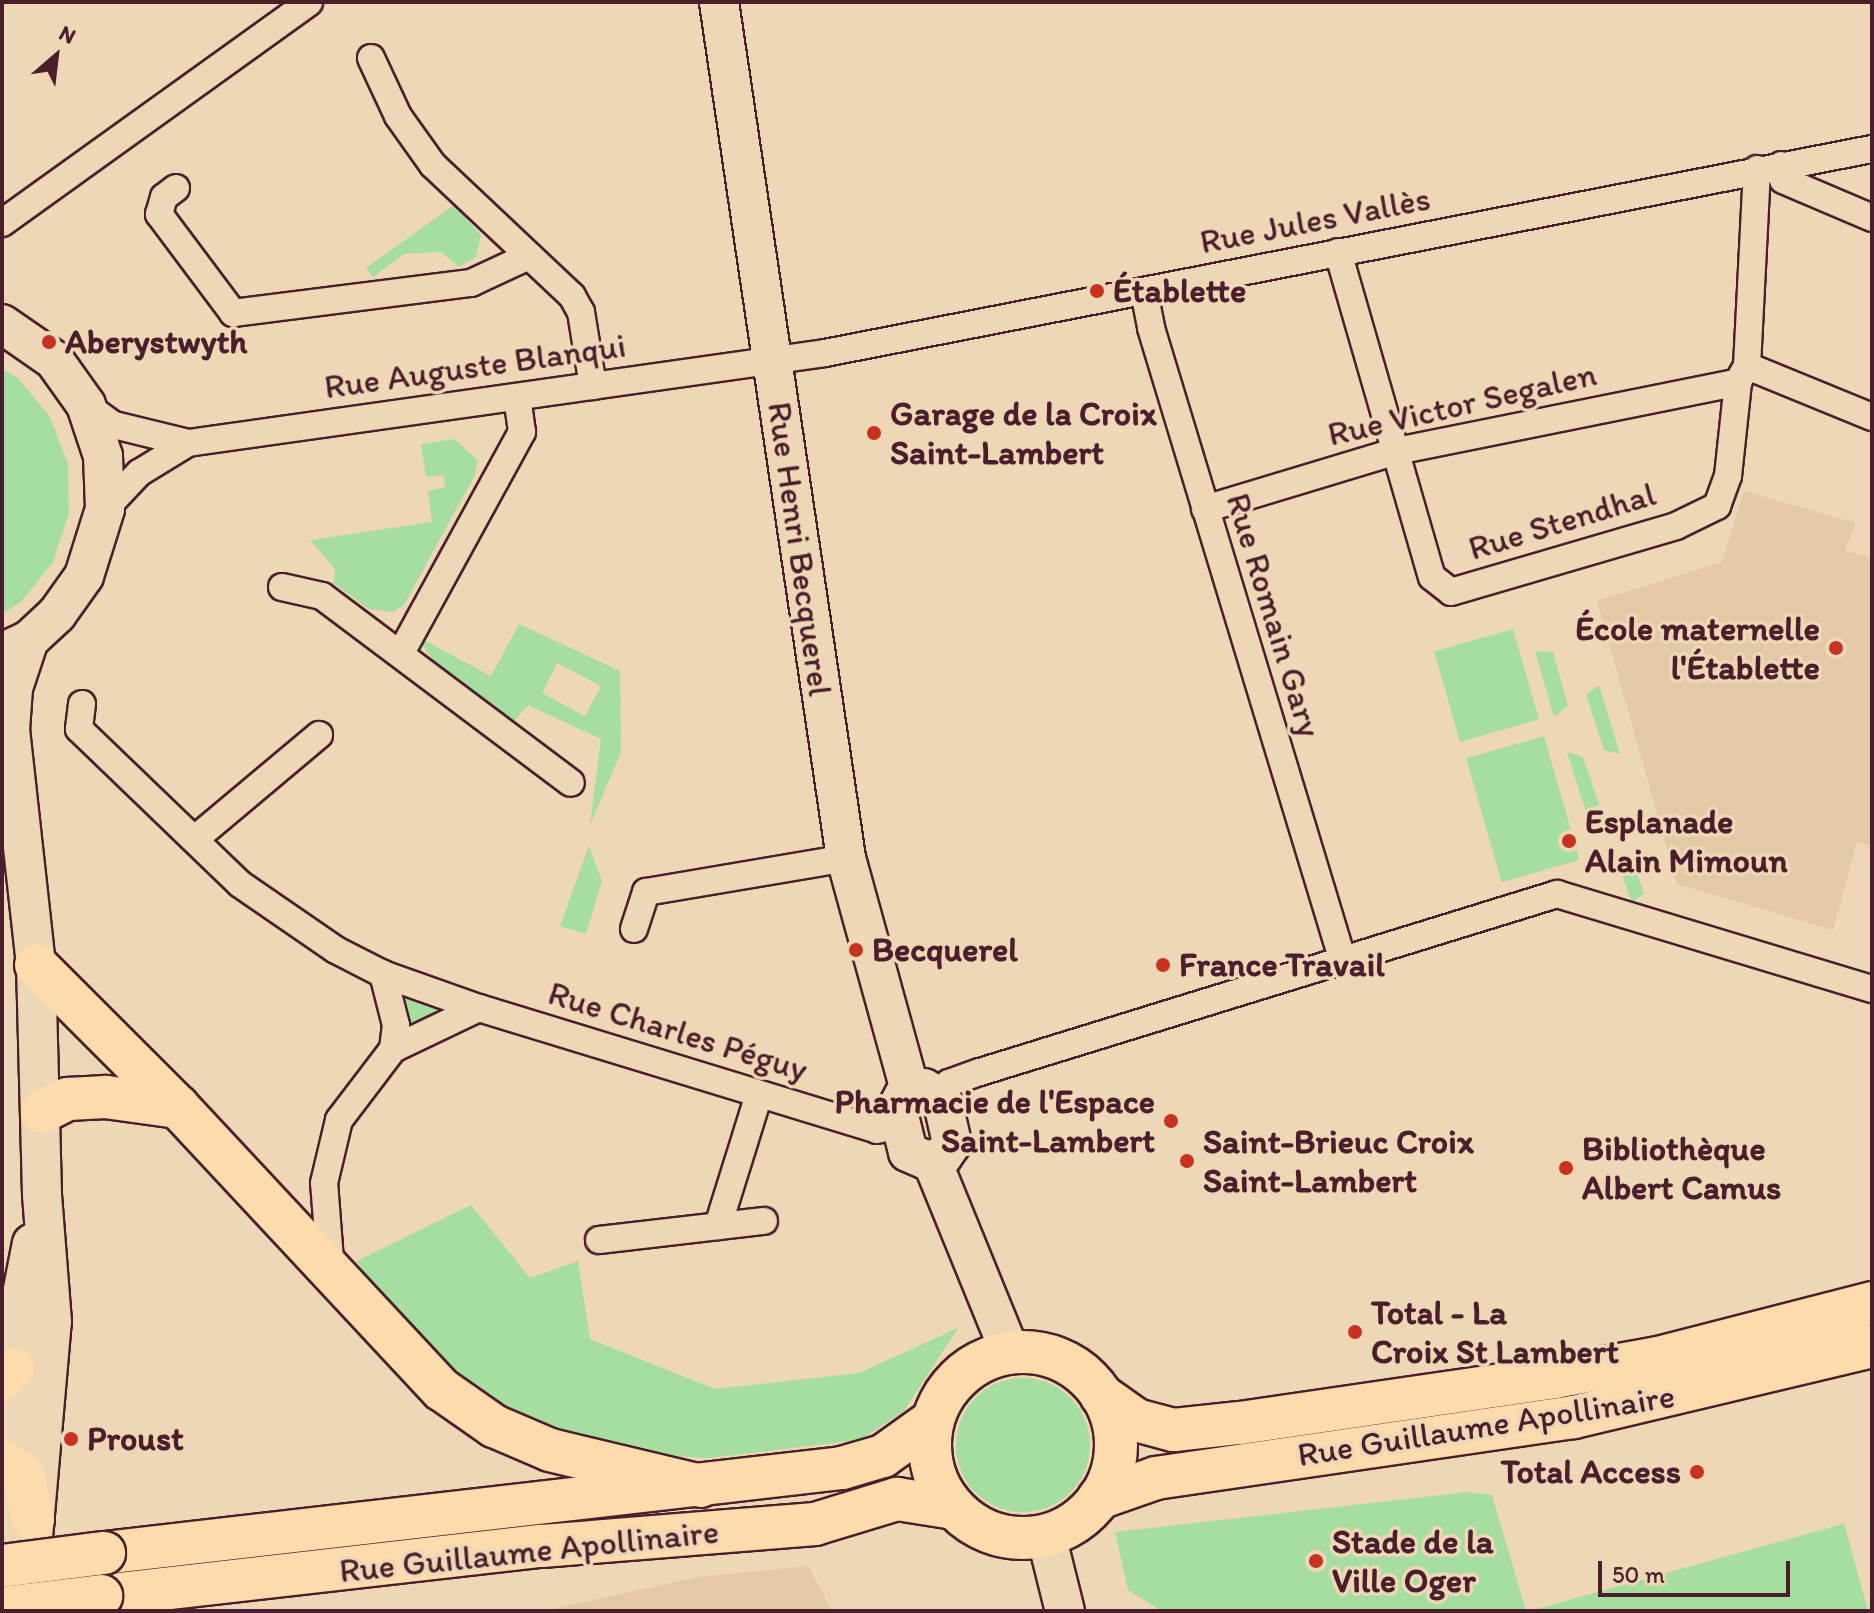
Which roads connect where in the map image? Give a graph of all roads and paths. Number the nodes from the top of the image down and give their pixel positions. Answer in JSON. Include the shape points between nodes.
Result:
{"nodes":[{"id":1,"x":309,"y":2,"type":"edge"},
{"id":2,"x":719,"y":2,"type":"edge"},
{"id":3,"x":371,"y":58,"type":"dead end"},
{"id":4,"x":1872,"y":149,"type":"edge"},
{"id":5,"x":1769,"y":167,"type":"junction"},
{"id":6,"x":176,"y":188,"type":"dead end"},
{"id":7,"x":1872,"y":218,"type":"edge"},
{"id":8,"x":2,"y":223,"type":"edge"},
{"id":9,"x":1338,"y":252,"type":"junction"},
{"id":10,"x":529,"y":256,"type":"junction"},
{"id":11,"x":1144,"y":291,"type":"junction"},
{"id":12,"x":2,"y":324,"type":"edge"},
{"id":13,"x":773,"y":361,"type":"junction"},
{"id":14,"x":1742,"y":374,"type":"junction"},
{"id":15,"x":593,"y":386,"type":"junction"},
{"id":16,"x":517,"y":397,"type":"junction"},
{"id":17,"x":86,"y":405,"type":"junction"},
{"id":18,"x":1872,"y":417,"type":"edge"},
{"id":19,"x":188,"y":443,"type":"junction"},
{"id":20,"x":1397,"y":451,"type":"junction"},
{"id":21,"x":105,"y":509,"type":"junction"},
{"id":22,"x":1205,"y":509,"type":"junction"},
{"id":23,"x":282,"y":587,"type":"dead end"},
{"id":24,"x":16,"y":646,"type":"edge"},
{"id":25,"x":402,"y":651,"type":"junction"},
{"id":26,"x":82,"y":704,"type":"dead end"},
{"id":27,"x":319,"y":735,"type":"dead end"},
{"id":28,"x":571,"y":783,"type":"dead end"},
{"id":29,"x":2,"y":793,"type":"edge"},
{"id":30,"x":195,"y":839,"type":"junction"},
{"id":31,"x":19,"y":840,"type":"junction"},
{"id":32,"x":846,"y":858,"type":"junction"},
{"id":33,"x":634,"y":929,"type":"dead end"},
{"id":34,"x":1342,"y":958,"type":"junction"},
{"id":35,"x":36,"y":965,"type":"junction"},
{"id":36,"x":383,"y":974,"type":"junction"},
{"id":37,"x":1872,"y":989,"type":"edge"},
{"id":38,"x":479,"y":1008,"type":"junction"},
{"id":39,"x":393,"y":1049,"type":"junction"},
{"id":40,"x":759,"y":1094,"type":"junction"},
{"id":41,"x":916,"y":1103,"type":"junction"},
{"id":42,"x":178,"y":1107,"type":"junction"},
{"id":43,"x":42,"y":1112,"type":"junction"},
{"id":44,"x":42,"y":1194,"type":"junction"},
{"id":45,"x":764,"y":1221,"type":"dead end"},
{"id":46,"x":718,"y":1226,"type":"junction"},
{"id":47,"x":599,"y":1240,"type":"dead end"},
{"id":48,"x":331,"y":1273,"type":"junction"},
{"id":49,"x":1872,"y":1303,"type":"edge"},
{"id":50,"x":1872,"y":1346,"type":"edge"},
{"id":51,"x":1010,"y":1352,"type":"junction"},
{"id":52,"x":7,"y":1374,"type":"edge"},
{"id":53,"x":1101,"y":1395,"type":"junction"},
{"id":54,"x":932,"y":1421,"type":"junction"},
{"id":55,"x":4,"y":1461,"type":"edge"},
{"id":56,"x":701,"y":1486,"type":"junction"},
{"id":57,"x":1099,"y":1498,"type":"junction"},
{"id":58,"x":954,"y":1508,"type":"junction"},
{"id":59,"x":18,"y":1527,"type":"edge"},
{"id":60,"x":1046,"y":1535,"type":"junction"},
{"id":61,"x":2,"y":1566,"type":"edge"},
{"id":62,"x":116,"y":1604,"type":"edge"},
{"id":63,"x":2,"y":1608,"type":"edge"},
{"id":64,"x":27,"y":1611,"type":"edge"},
{"id":65,"x":1065,"y":1611,"type":"edge"}],
"edges":[{"from":1,"to":8,"type":"street"},
{"from":2,"to":13,"type":"main road","name":"Rue Henri Becquerel"},
{"from":3,"to":10,"type":"street","via":[[398,116],[433,165]]},
{"from":4,"to":5,"type":"street","name":"Rue Jules Vallès"},
{"from":5,"to":7,"type":"street","via":[[1783,180]]},
{"from":5,"to":9,"type":"street","name":"Rue Jules Vallès"},
{"from":5,"to":14,"type":"street"},
{"from":6,"to":10,"type":"street","via":[[164,197],[159,214],[233,313],[471,283]]},
{"from":9,"to":11,"type":"street","name":"Rue Jules Vallès"},
{"from":9,"to":20,"type":"street","name":"Rue Stendhal"},
{"from":10,"to":15,"type":"street","via":[[572,296],[581,312]]},
{"from":11,"to":13,"type":"street","name":"Rue Jules Vallès"},
{"from":11,"to":22,"type":"street","name":"Rue Romain Gary"},
{"from":12,"to":17,"type":"main road","via":[[54,360]]},
{"from":13,"to":15,"type":"street","name":"Rue Auguste Blanqui"},
{"from":13,"to":32,"type":"main road","name":"Rue Henri Becquerel"},
{"from":14,"to":18,"type":"street"},
{"from":14,"to":20,"type":"street","name":"Rue Victor Segalen"},
{"from":14,"to":20,"type":"street","name":"Rue Stendhal","via":[[1728,476],[1717,506],[1676,526],[1451,592],[1432,577]]},
{"from":15,"to":16,"type":"street","name":"Rue Auguste Blanqui"},
{"from":16,"to":19,"type":"street","name":"Rue Auguste Blanqui"},
{"from":16,"to":25,"type":"street","via":[[522,432]]},
{"from":17,"to":19,"type":"street","name":"Rue Auguste Blanqui","via":[[114,425]]},
{"from":17,"to":21,"type":"main road","via":[[103,456]]},
{"from":19,"to":21,"type":"street","name":"Rue Auguste Blanqui","via":[[139,473]]},
{"from":20,"to":22,"type":"street","name":"Rue Victor Segalen"},
{"from":21,"to":24,"type":"main road","via":[[84,576],[57,614]]},
{"from":22,"to":34,"type":"street","name":"Rue Romain Gary"},
{"from":23,"to":25,"type":"street","via":[[322,596]]},
{"from":24,"to":31,"type":"main road","via":[[11,706]]},
{"from":25,"to":28,"type":"street"},
{"from":26,"to":30,"type":"street","name":"Rue Charles Péguy","via":[[79,729]]},
{"from":27,"to":30,"type":"street"},
{"from":29,"to":31,"type":"main road"},
{"from":30,"to":36,"type":"street","name":"Rue Charles Péguy","via":[[240,884],[292,923]]},
{"from":31,"to":35,"type":"main road"},
{"from":32,"to":33,"type":"street","via":[[646,892]]},
{"from":32,"to":41,"type":"main road","name":"Rue Henri Becquerel"},
{"from":34,"to":37,"type":"street","via":[[1557,894]]},
{"from":34,"to":41,"type":"street","via":[[980,1072]]},
{"from":35,"to":42,"type":"main road"},
{"from":35,"to":43,"type":"main road"},
{"from":36,"to":38,"type":"street","name":"Rue Charles Péguy"},
{"from":36,"to":39,"type":"street","via":[[396,1025]]},
{"from":38,"to":39,"type":"street"},
{"from":38,"to":40,"type":"street","name":"Rue Charles Péguy"},
{"from":39,"to":48,"type":"street","via":[[339,1120],[324,1183]]},
{"from":40,"to":41,"type":"street","name":"Rue Charles Péguy","via":[[877,1130]]},
{"from":40,"to":46,"type":"street"},
{"from":41,"to":51,"type":"main road","name":"Rue Henri Becquerel","via":[[908,1152],[932,1161]]},
{"from":42,"to":43,"type":"main road","via":[[106,1097],[68,1099]]},
{"from":42,"to":48,"type":"main road"},
{"from":43,"to":44,"type":"main road"},
{"from":44,"to":52,"type":"main road"},
{"from":44,"to":59,"type":"main road","via":[[52,1322]]},
{"from":45,"to":46,"type":"street"},
{"from":46,"to":47,"type":"street"},
{"from":48,"to":56,"type":"main road","via":[[441,1389],[494,1426],[550,1450]]},
{"from":49,"to":53,"type":"main road","name":"Rue Guillaume Apollinaire","via":[[1658,1358],[1255,1421],[1174,1430],[1136,1420]]},
{"from":50,"to":57,"type":"main road","name":"Rue Guillaume Apollinaire","via":[[1574,1417],[1156,1478]]},
{"from":51,"to":53,"type":"main road","via":[[1062,1360]]},
{"from":51,"to":54,"type":"main road","via":[[961,1375],[943,1396]]},
{"from":52,"to":55,"type":"main road"},
{"from":53,"to":57,"type":"main road","via":[[1113,1420],[1116,1447]]},
{"from":54,"to":56,"type":"main road","name":"Rue Guillaume Apollinaire","via":[[883,1456],[842,1468]]},
{"from":54,"to":58,"type":"main road","via":[[929,1452],[937,1482]]},
{"from":55,"to":59,"type":"main road","via":[[23,1474]]},
{"from":56,"to":61,"type":"main road","name":"Rue Guillaume Apollinaire","bridge":true},
{"from":57,"to":60,"type":"main road","via":[[1085,1515]]},
{"from":58,"to":60,"type":"main road","via":[[996,1534]]},
{"from":58,"to":62,"type":"main road","name":"Rue Guillaume Apollinaire","via":[[897,1499],[815,1524],[335,1570]]},
{"from":59,"to":64,"type":"main road"},
{"from":60,"to":65,"type":"main road"},
{"from":62,"to":63,"type":"main road","name":"Rue Guillaume Apollinaire","bridge":true}]}
